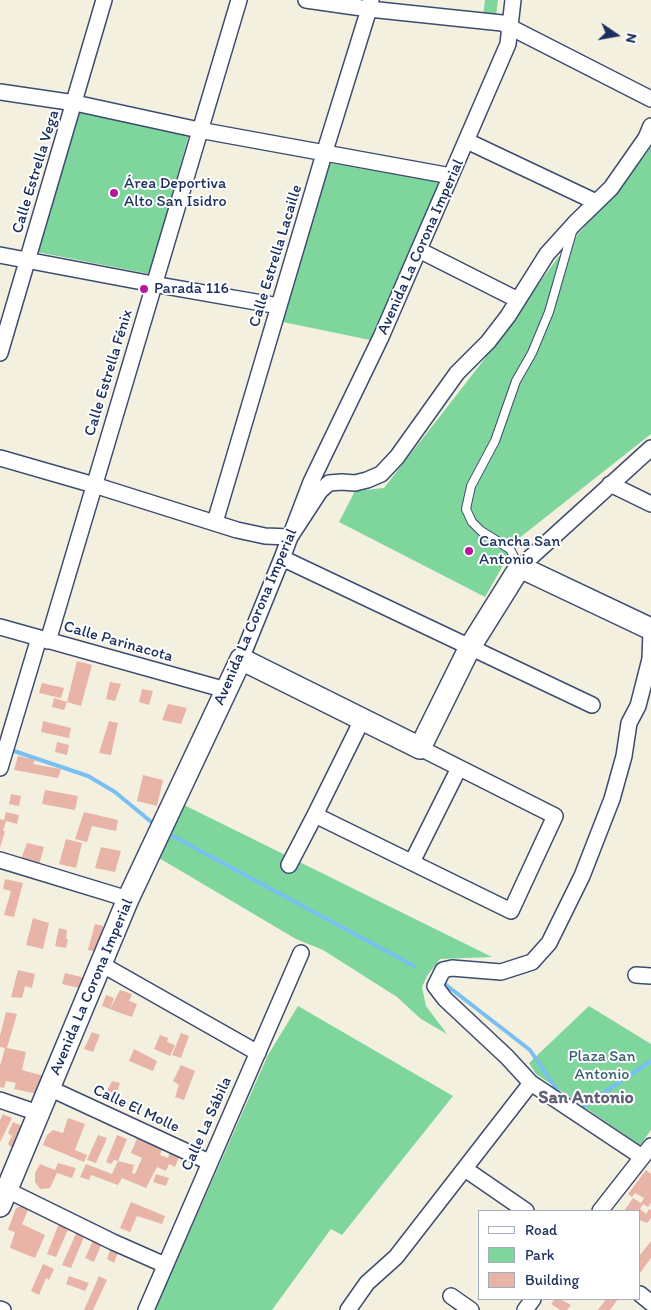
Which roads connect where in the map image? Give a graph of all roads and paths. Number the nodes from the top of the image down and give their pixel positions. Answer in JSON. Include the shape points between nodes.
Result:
{"nodes":[{"id":1,"x":104,"y":0,"type":"edge"},
{"id":2,"x":239,"y":0,"type":"edge"},
{"id":3,"x":306,"y":0,"type":"edge"},
{"id":4,"x":504,"y":0,"type":"edge"},
{"id":5,"x":513,"y":0,"type":"edge"},
{"id":6,"x":370,"y":5,"type":"edge"},
{"id":7,"x":506,"y":25,"type":"junction"},
{"id":8,"x":0,"y":92,"type":"edge"},
{"id":9,"x":651,"y":99,"type":"edge"},
{"id":10,"x":74,"y":103,"type":"junction"},
{"id":11,"x":651,"y":126,"type":"edge"},
{"id":12,"x":199,"y":130,"type":"junction"},
{"id":13,"x":467,"y":141,"type":"junction"},
{"id":14,"x":324,"y":154,"type":"junction"},
{"id":15,"x":451,"y":176,"type":"junction"},
{"id":16,"x":596,"y":202,"type":"junction"},
{"id":17,"x":575,"y":222,"type":"junction"},
{"id":18,"x":419,"y":250,"type":"junction"},
{"id":19,"x":0,"y":255,"type":"edge"},
{"id":20,"x":28,"y":260,"type":"junction"},
{"id":21,"x":153,"y":284,"type":"junction"},
{"id":22,"x":518,"y":300,"type":"junction"},
{"id":23,"x":280,"y":306,"type":"junction"},
{"id":24,"x":0,"y":353,"type":"edge"},
{"id":25,"x":651,"y":448,"type":"edge"},
{"id":26,"x":0,"y":458,"type":"edge"},
{"id":27,"x":610,"y":484,"type":"junction"},
{"id":28,"x":94,"y":485,"type":"junction"},
{"id":29,"x":651,"y":504,"type":"edge"},
{"id":30,"x":215,"y":522,"type":"junction"},
{"id":31,"x":290,"y":537,"type":"junction"},
{"id":32,"x":282,"y":558,"type":"junction"},
{"id":33,"x":520,"y":567,"type":"junction"},
{"id":34,"x":0,"y":627,"type":"edge"},
{"id":35,"x":651,"y":630,"type":"edge"},
{"id":36,"x":44,"y":640,"type":"junction"},
{"id":37,"x":470,"y":647,"type":"junction"},
{"id":38,"x":241,"y":659,"type":"junction"},
{"id":39,"x":226,"y":690,"type":"junction"},
{"id":40,"x":592,"y":705,"type":"dead end"},
{"id":41,"x":362,"y":720,"type":"junction"},
{"id":42,"x":420,"y":748,"type":"junction"},
{"id":43,"x":0,"y":768,"type":"edge"},
{"id":44,"x":459,"y":768,"type":"junction"},
{"id":45,"x":315,"y":815,"type":"junction"},
{"id":46,"x":0,"y":860,"type":"edge"},
{"id":47,"x":412,"y":862,"type":"junction"},
{"id":48,"x":289,"y":864,"type":"dead end"},
{"id":49,"x":128,"y":899,"type":"junction"},
{"id":50,"x":301,"y":953,"type":"dead end"},
{"id":51,"x":101,"y":964,"type":"junction"},
{"id":52,"x":258,"y":1053,"type":"junction"},
{"id":53,"x":531,"y":1083,"type":"junction"},
{"id":54,"x":49,"y":1088,"type":"junction"},
{"id":55,"x":0,"y":1100,"type":"edge"},
{"id":56,"x":38,"y":1113,"type":"junction"},
{"id":57,"x":647,"y":1152,"type":"edge"},
{"id":58,"x":209,"y":1162,"type":"junction"},
{"id":59,"x":465,"y":1169,"type":"junction"},
{"id":60,"x":3,"y":1198,"type":"edge"},
{"id":61,"x":525,"y":1210,"type":"edge"},
{"id":62,"x":601,"y":1210,"type":"edge"},
{"id":63,"x":165,"y":1265,"type":"junction"},
{"id":64,"x":641,"y":1295,"type":"edge"},
{"id":65,"x":451,"y":1296,"type":"dead end"},
{"id":66,"x":532,"y":1300,"type":"edge"},
{"id":67,"x":651,"y":1303,"type":"edge"},
{"id":68,"x":146,"y":1310,"type":"edge"},
{"id":69,"x":348,"y":1310,"type":"edge"},
{"id":70,"x":471,"y":1310,"type":"edge"},
{"id":71,"x":524,"y":1310,"type":"edge"}],
"edges":[{"from":1,"to":10,"type":"street","name":"Calle Estrella Vega"},
{"from":2,"to":12,"type":"street","name":"Calle Estrella Fénix"},
{"from":3,"to":6,"type":"street"},
{"from":4,"to":7,"type":"street"},
{"from":5,"to":7,"type":"street"},
{"from":6,"to":7,"type":"street"},
{"from":6,"to":14,"type":"street","name":"Calle Estrella Lacaille"},
{"from":7,"to":9,"type":"street"},
{"from":7,"to":13,"type":"street","name":"Avenida La Corona Imperial","via":[[508,44]]},
{"from":8,"to":10,"type":"street"},
{"from":10,"to":12,"type":"street"},
{"from":10,"to":20,"type":"street","name":"Calle Estrella Vega"},
{"from":11,"to":16,"type":"street","via":[[611,188]]},
{"from":12,"to":14,"type":"street"},
{"from":12,"to":21,"type":"street","name":"Calle Estrella Fénix"},
{"from":13,"to":15,"type":"street","name":"Avenida La Corona Imperial"},
{"from":13,"to":16,"type":"street"},
{"from":14,"to":15,"type":"street"},
{"from":14,"to":23,"type":"street","name":"Calle Estrella Lacaille"},
{"from":15,"to":18,"type":"street","name":"Avenida La Corona Imperial"},
{"from":16,"to":17,"type":"street"},
{"from":17,"to":22,"type":"street","via":[[547,254]]},
{"from":17,"to":33,"type":"lane","via":[[549,312],[516,382],[495,441],[471,486],[466,509],[481,531],[510,549]]},
{"from":18,"to":22,"type":"street"},
{"from":18,"to":31,"type":"street","name":"Avenida La Corona Imperial","via":[[381,337],[310,482]]},
{"from":19,"to":20,"type":"street"},
{"from":20,"to":21,"type":"street"},
{"from":20,"to":24,"type":"street","name":"Calle Estrella Vega"},
{"from":21,"to":23,"type":"street"},
{"from":21,"to":28,"type":"street","name":"Calle Estrella Fénix"},
{"from":22,"to":31,"type":"street","via":[[488,342],[457,373],[417,431],[381,474],[368,480],[330,483],[316,496]]},
{"from":23,"to":30,"type":"street","name":"Calle Estrella Lacaille"},
{"from":25,"to":27,"type":"street"},
{"from":26,"to":28,"type":"street"},
{"from":27,"to":29,"type":"street"},
{"from":27,"to":33,"type":"street"},
{"from":28,"to":30,"type":"street"},
{"from":28,"to":36,"type":"street","name":"Calle Estrella Fénix"},
{"from":30,"to":31,"type":"street","via":[[266,536]]},
{"from":31,"to":32,"type":"street","name":"Avenida La Corona Imperial"},
{"from":32,"to":37,"type":"street"},
{"from":32,"to":38,"type":"street","name":"Avenida La Corona Imperial"},
{"from":33,"to":35,"type":"street"},
{"from":33,"to":37,"type":"street"},
{"from":34,"to":36,"type":"street","name":"Calle Parinacota"},
{"from":35,"to":53,"type":"street","via":[[650,659],[638,706],[629,723],[612,799],[582,876],[549,943],[532,962],[501,972],[443,970],[435,986]]},
{"from":36,"to":39,"type":"street","name":"Calle Parinacota"},
{"from":36,"to":43,"type":"street","name":"Calle Estrella Fénix"},
{"from":37,"to":40,"type":"street"},
{"from":37,"to":42,"type":"street"},
{"from":38,"to":39,"type":"street","name":"Avenida La Corona Imperial"},
{"from":38,"to":41,"type":"street"},
{"from":39,"to":49,"type":"street","name":"Avenida La Corona Imperial"},
{"from":41,"to":42,"type":"street"},
{"from":41,"to":45,"type":"street"},
{"from":42,"to":44,"type":"street"},
{"from":44,"to":47,"type":"street"},
{"from":44,"to":47,"type":"street","via":[[555,816],[511,911]]},
{"from":45,"to":47,"type":"street"},
{"from":45,"to":48,"type":"street"},
{"from":46,"to":49,"type":"street"},
{"from":49,"to":51,"type":"street","name":"Avenida La Corona Imperial"},
{"from":50,"to":52,"type":"street","name":"Calle La Sábila"},
{"from":51,"to":52,"type":"street"},
{"from":51,"to":54,"type":"street","name":"Avenida La Corona Imperial"},
{"from":52,"to":58,"type":"street","name":"Calle La Sábila"},
{"from":53,"to":57,"type":"street"},
{"from":53,"to":59,"type":"street"},
{"from":54,"to":56,"type":"street","name":"Avenida La Corona Imperial"},
{"from":54,"to":58,"type":"street","name":"Calle El Molle"},
{"from":55,"to":56,"type":"street"},
{"from":56,"to":60,"type":"street","name":"Avenida La Corona Imperial"},
{"from":57,"to":62,"type":"street"},
{"from":58,"to":63,"type":"street","name":"Calle La Sábila"},
{"from":59,"to":61,"type":"street"},
{"from":59,"to":69,"type":"street","via":[[396,1257],[367,1283]]},
{"from":60,"to":63,"type":"street"},
{"from":63,"to":68,"type":"street","name":"Calle La Sábila"},
{"from":64,"to":67,"type":"street"},
{"from":65,"to":70,"type":"street"},
{"from":66,"to":71,"type":"street"}]}
